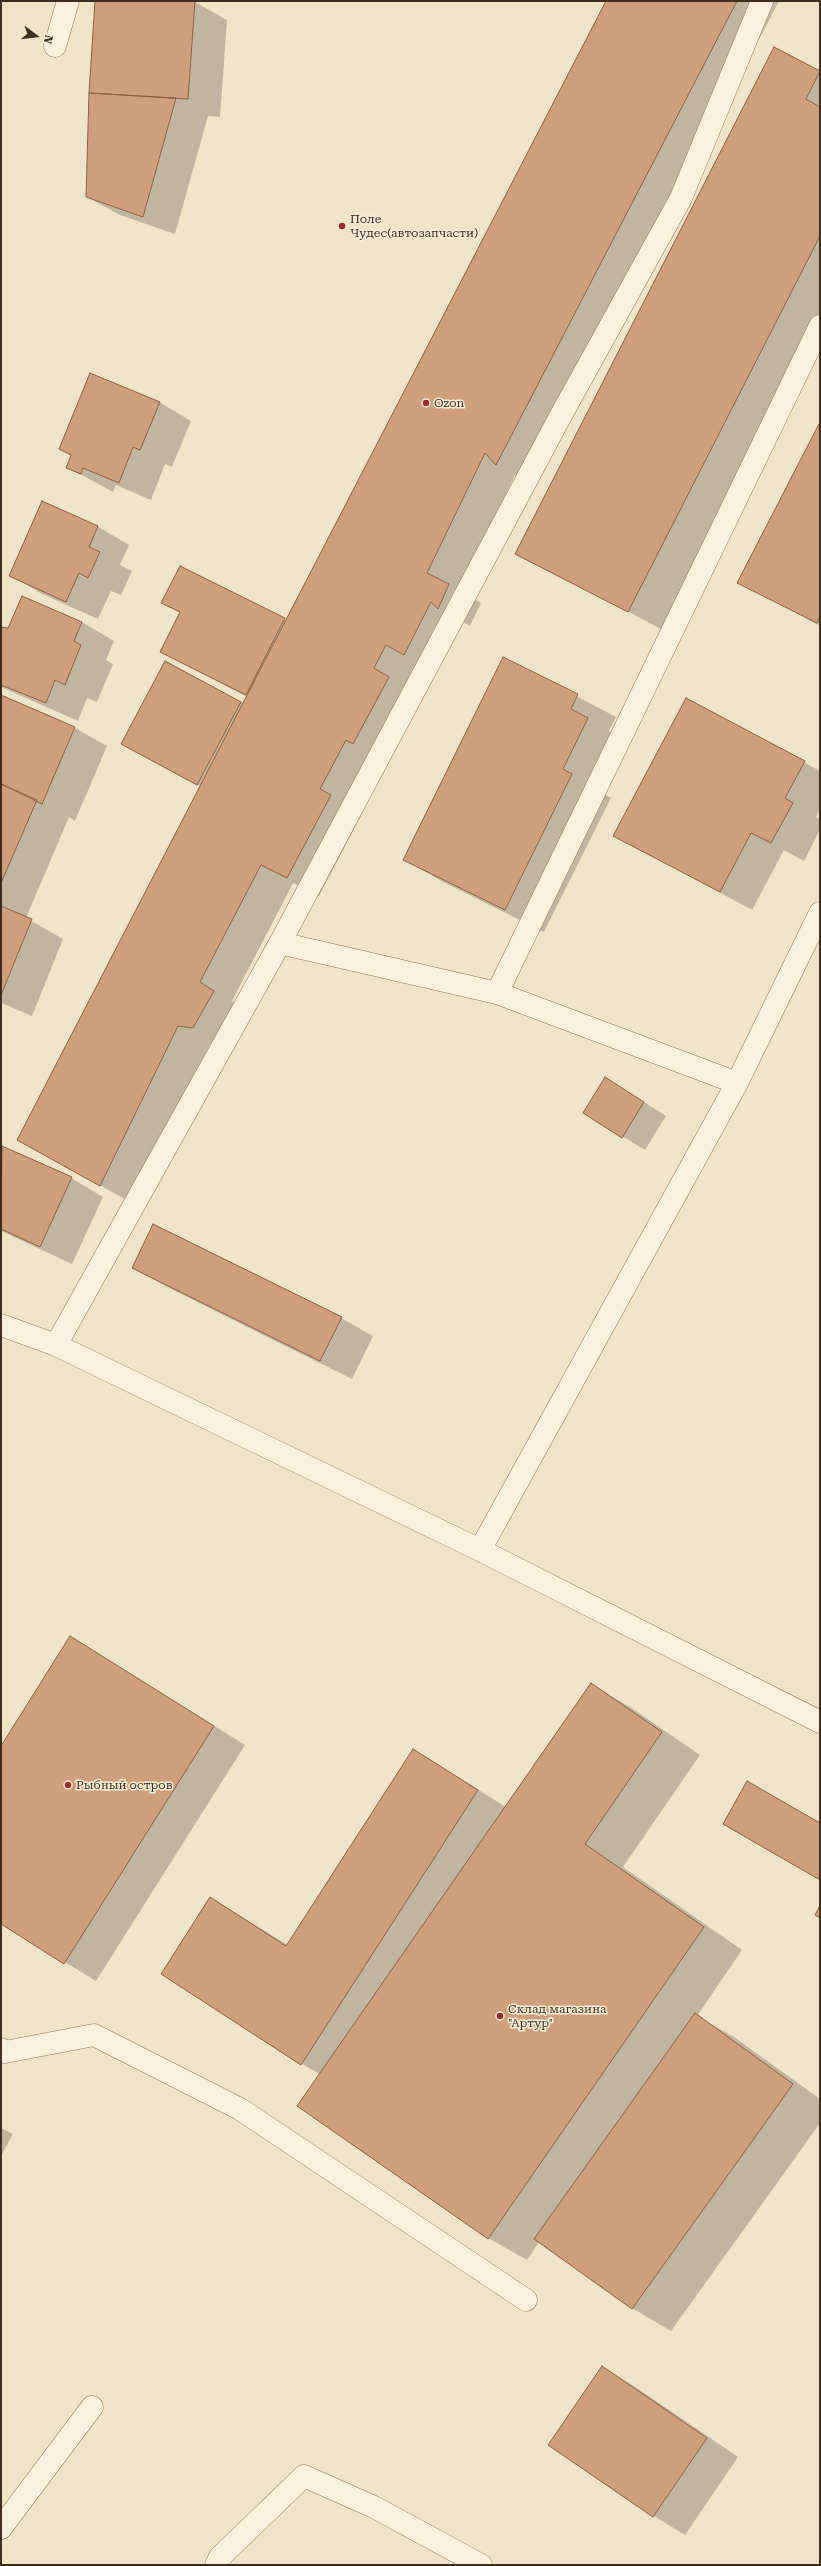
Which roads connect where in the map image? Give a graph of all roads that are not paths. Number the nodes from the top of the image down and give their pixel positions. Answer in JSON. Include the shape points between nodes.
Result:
{"nodes":[{"id":1,"x":68,"y":1,"type":"edge"},
{"id":2,"x":762,"y":1,"type":"edge"},
{"id":3,"x":55,"y":46,"type":"dead end"},
{"id":4,"x":820,"y":326,"type":"edge"},
{"id":5,"x":820,"y":913,"type":"edge"},
{"id":6,"x":280,"y":943,"type":"junction"},
{"id":7,"x":496,"y":993,"type":"junction"},
{"id":8,"x":737,"y":1083,"type":"junction"},
{"id":9,"x":1,"y":1325,"type":"edge"},
{"id":10,"x":56,"y":1345,"type":"junction"},
{"id":11,"x":480,"y":1550,"type":"junction"},
{"id":12,"x":820,"y":1722,"type":"edge"},
{"id":13,"x":1,"y":2050,"type":"edge"},
{"id":14,"x":526,"y":2300,"type":"dead end"},
{"id":15,"x":92,"y":2407,"type":"dead end"},
{"id":16,"x":1,"y":2528,"type":"edge"},
{"id":17,"x":216,"y":2565,"type":"edge"},
{"id":18,"x":481,"y":2565,"type":"edge"}],
"edges":[{"from":1,"to":3,"type":"street"},
{"from":2,"to":6,"type":"street","via":[[681,198],[556,424]]},
{"from":4,"to":7,"type":"street"},
{"from":5,"to":8,"type":"street"},
{"from":6,"to":7,"type":"street"},
{"from":6,"to":10,"type":"street"},
{"from":7,"to":8,"type":"street"},
{"from":8,"to":11,"type":"street"},
{"from":9,"to":10,"type":"street"},
{"from":10,"to":11,"type":"street"},
{"from":11,"to":12,"type":"street"},
{"from":13,"to":14,"type":"street","via":[[4,2052],[94,2035],[240,2109]]},
{"from":15,"to":16,"type":"street"},
{"from":17,"to":18,"type":"street","via":[[220,2557],[304,2476],[374,2507]]}]}
